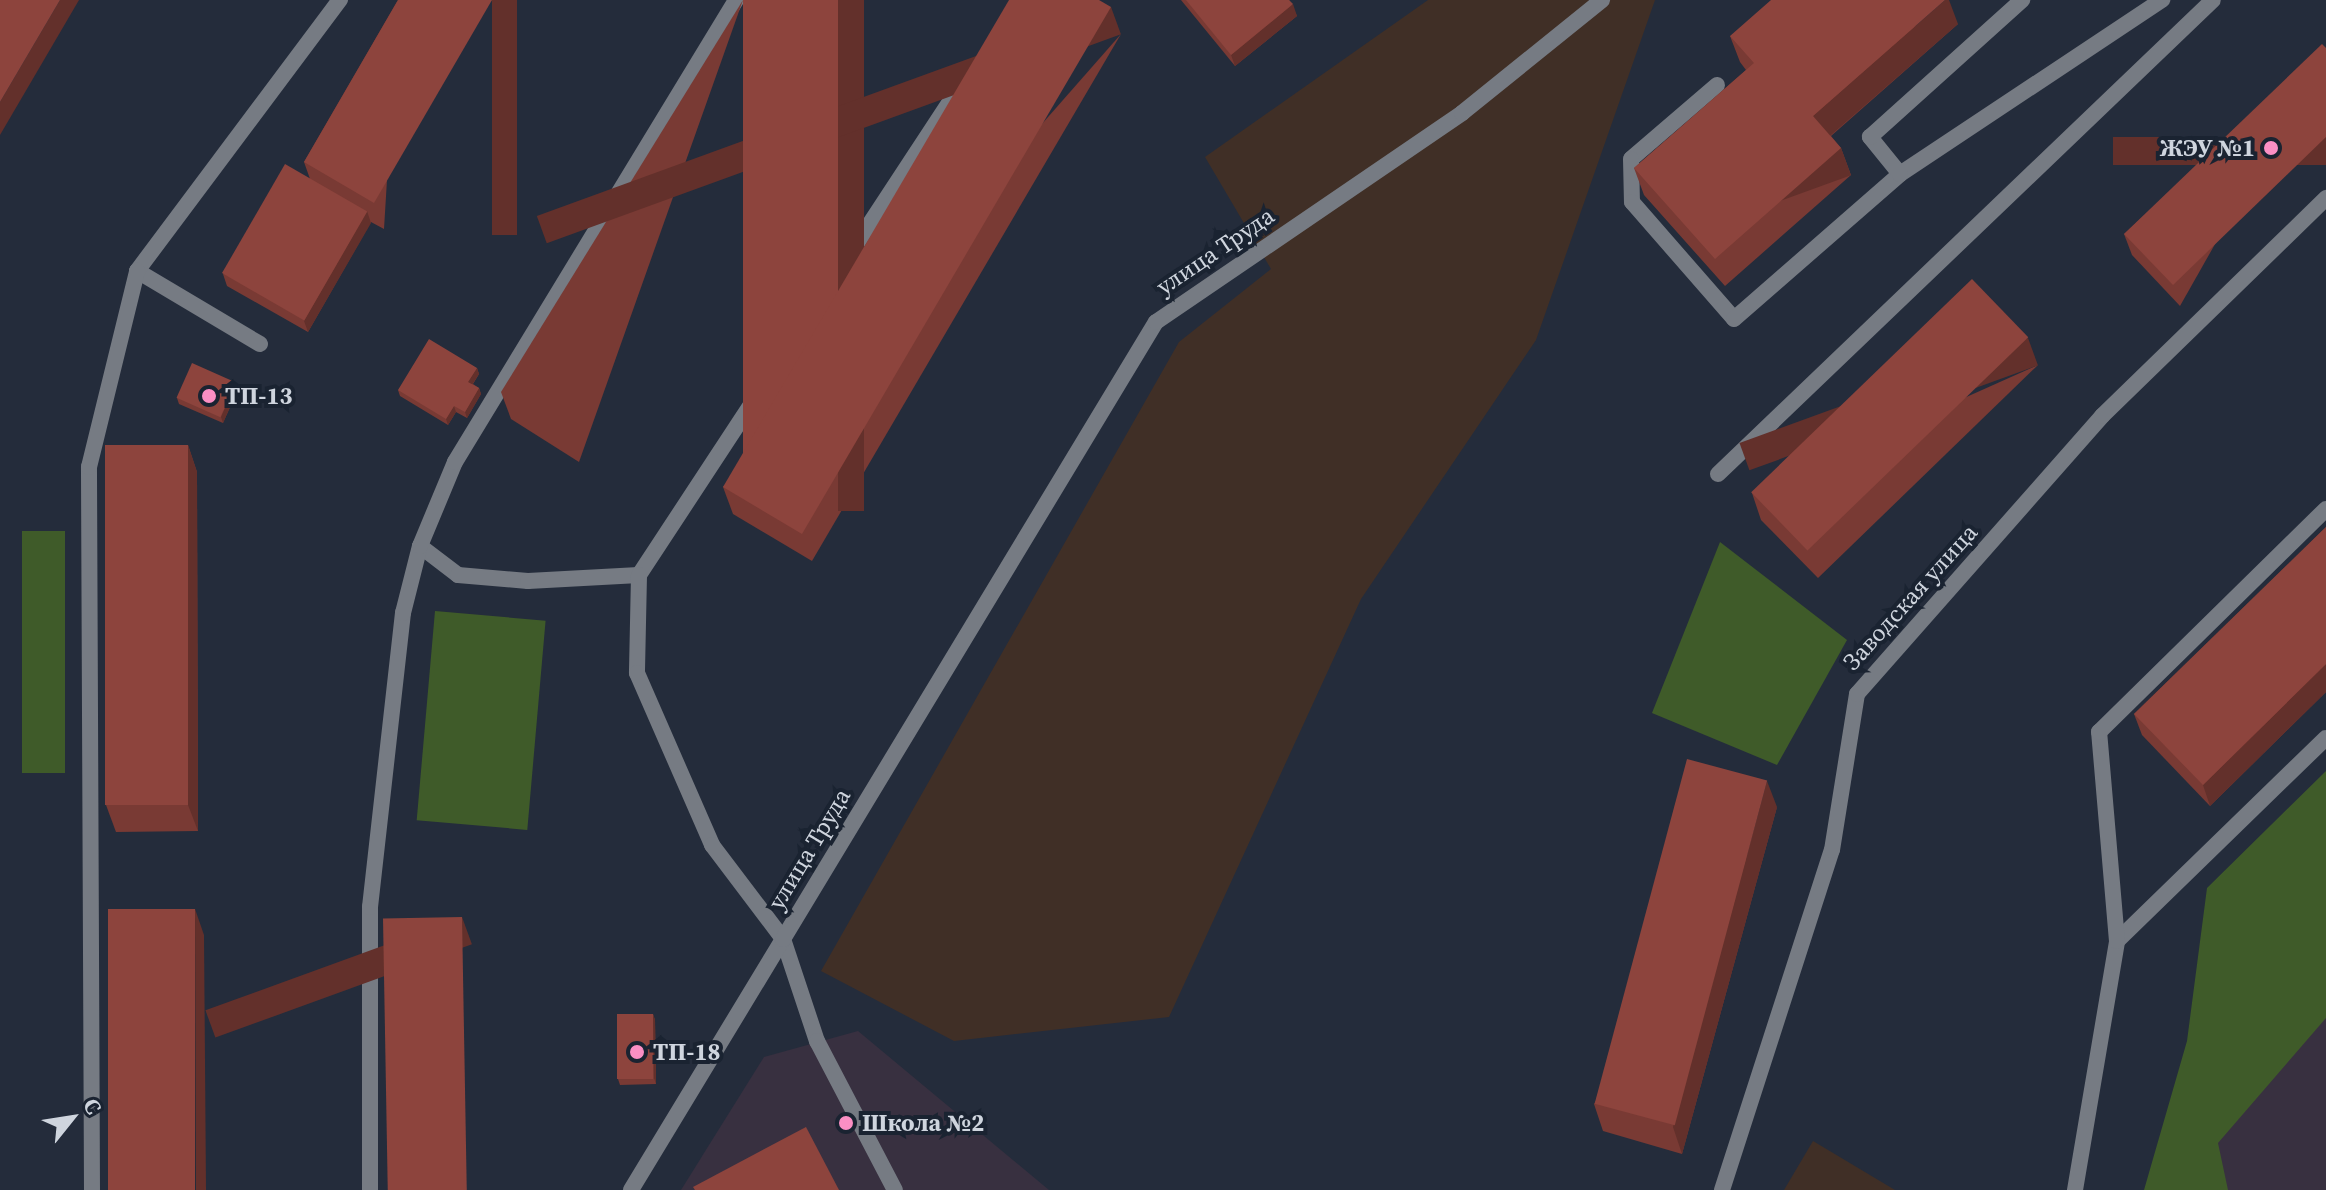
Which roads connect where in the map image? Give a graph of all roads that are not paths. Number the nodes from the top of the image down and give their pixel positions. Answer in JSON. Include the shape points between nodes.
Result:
{"nodes":[{"id":1,"x":340,"y":0,"type":"edge"},
{"id":2,"x":736,"y":0,"type":"edge"},
{"id":3,"x":1602,"y":0,"type":"edge"},
{"id":4,"x":2022,"y":0,"type":"edge"},
{"id":5,"x":2162,"y":0,"type":"edge"},
{"id":6,"x":2213,"y":0,"type":"edge"},
{"id":7,"x":964,"y":80,"type":"edge"},
{"id":8,"x":1717,"y":85,"type":"dead end"},
{"id":9,"x":1900,"y":174,"type":"junction"},
{"id":10,"x":2326,"y":198,"type":"edge"},
{"id":11,"x":137,"y":271,"type":"junction"},
{"id":12,"x":260,"y":344,"type":"dead end"},
{"id":13,"x":1718,"y":474,"type":"dead end"},
{"id":14,"x":2326,"y":509,"type":"edge"},
{"id":15,"x":420,"y":546,"type":"junction"},
{"id":16,"x":639,"y":575,"type":"junction"},
{"id":17,"x":2326,"y":738,"type":"edge"},
{"id":18,"x":783,"y":939,"type":"junction"},
{"id":19,"x":2117,"y":941,"type":"junction"},
{"id":20,"x":92,"y":1190,"type":"edge"},
{"id":21,"x":370,"y":1190,"type":"edge"},
{"id":22,"x":631,"y":1190,"type":"edge"},
{"id":23,"x":895,"y":1190,"type":"edge"},
{"id":24,"x":1722,"y":1190,"type":"edge"},
{"id":25,"x":2075,"y":1190,"type":"edge"}],
"edges":[{"from":1,"to":11,"type":"street"},
{"from":2,"to":15,"type":"street","via":[[455,462]]},
{"from":3,"to":18,"type":"street","name":"улица Труда","via":[[1462,113],[1156,322]]},
{"from":4,"to":9,"type":"street","via":[[1870,137]]},
{"from":5,"to":9,"type":"street"},
{"from":6,"to":13,"type":"street"},
{"from":7,"to":16,"type":"street"},
{"from":8,"to":9,"type":"street","via":[[1631,159],[1632,202],[1734,319]]},
{"from":10,"to":24,"type":"street","name":"Заводская улица","via":[[2102,416],[1857,694],[1832,850]]},
{"from":11,"to":12,"type":"street"},
{"from":11,"to":20,"type":"street","via":[[89,467]]},
{"from":14,"to":19,"type":"street","via":[[2099,732]]},
{"from":15,"to":16,"type":"street","via":[[458,575],[528,581]]},
{"from":15,"to":21,"type":"street","via":[[403,613],[370,907]]},
{"from":16,"to":18,"type":"street","name":"улица Труда","via":[[637,673],[712,845]]},
{"from":17,"to":19,"type":"street"},
{"from":18,"to":22,"type":"street"},
{"from":18,"to":23,"type":"street","via":[[817,1041]]},
{"from":19,"to":25,"type":"street"}]}
